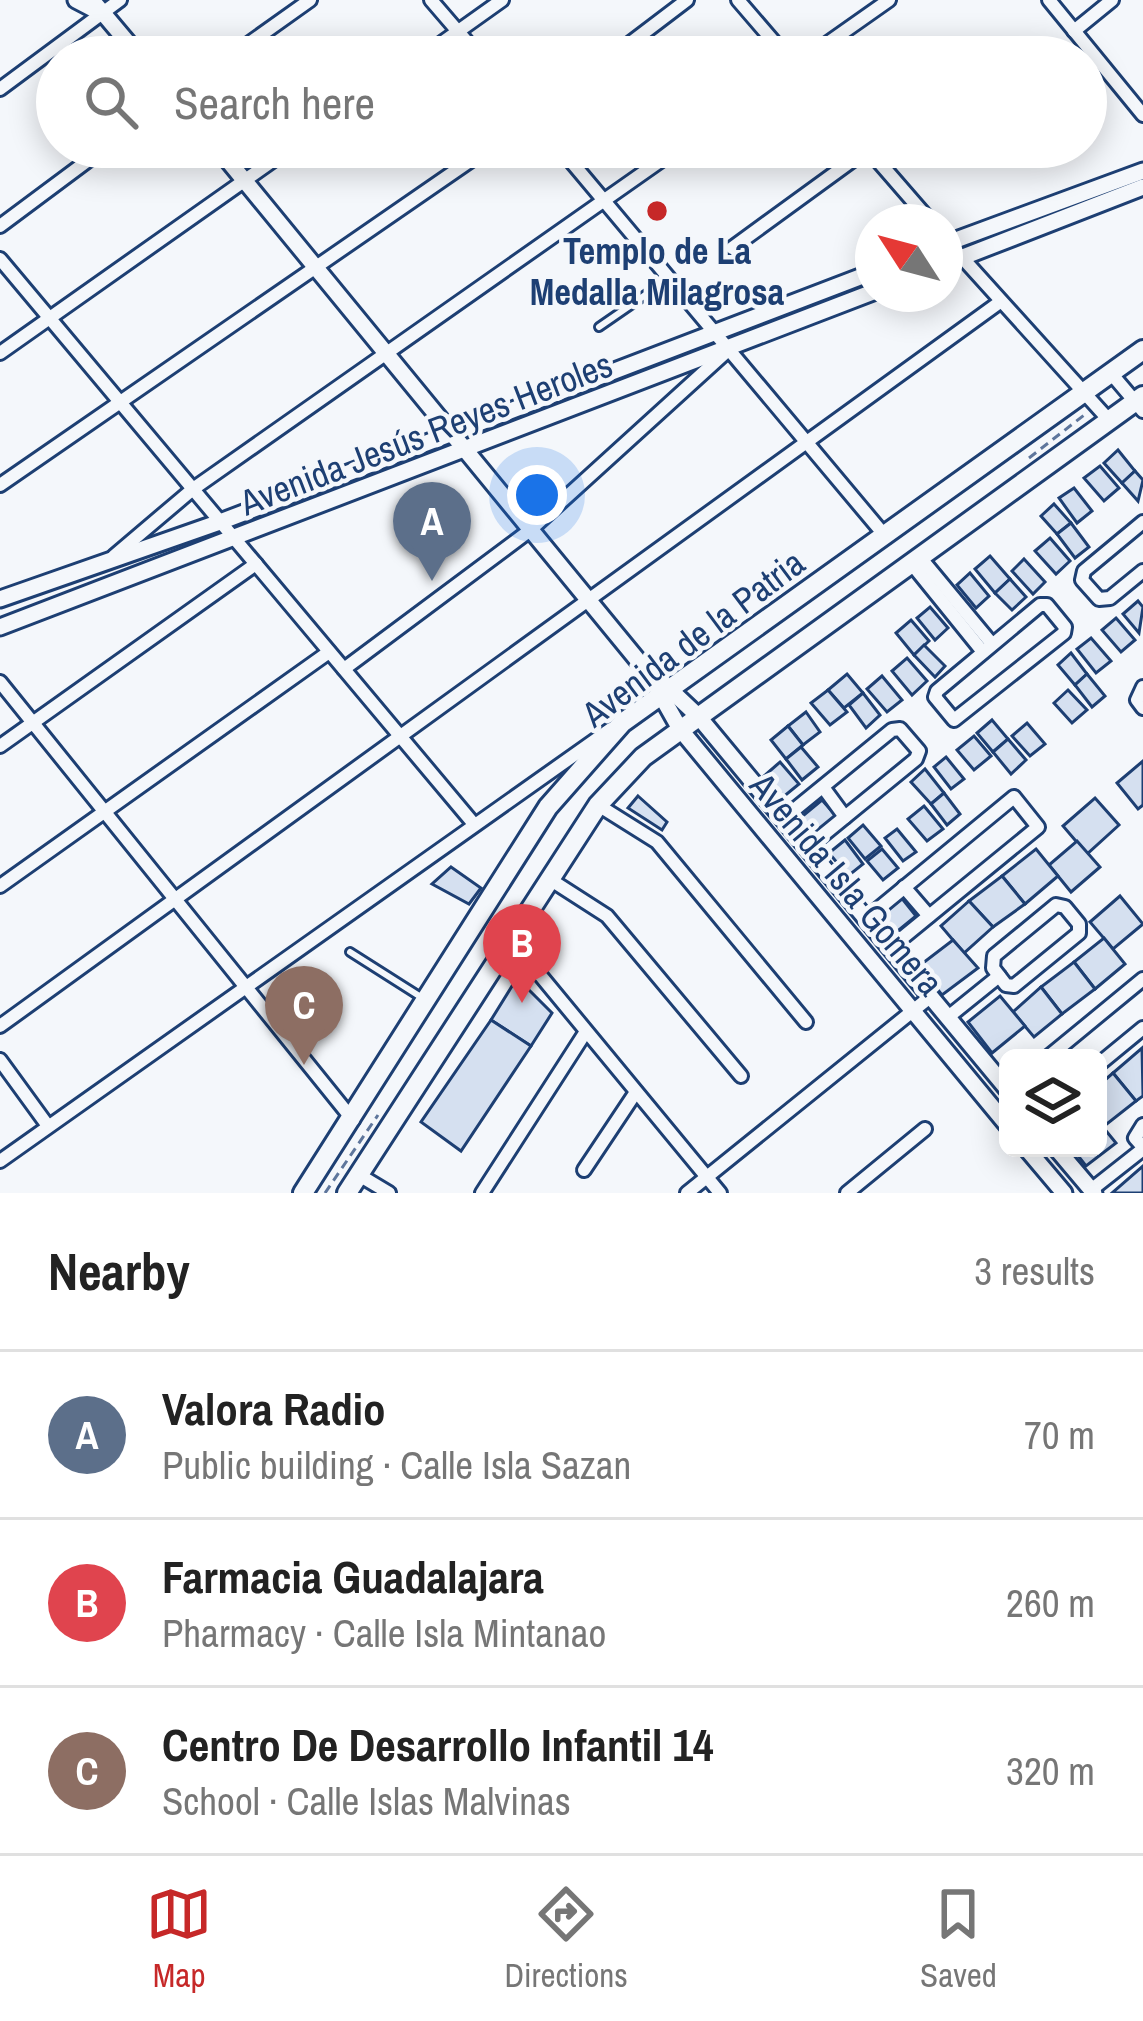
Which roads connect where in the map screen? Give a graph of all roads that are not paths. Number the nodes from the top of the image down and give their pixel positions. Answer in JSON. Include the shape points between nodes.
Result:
{"nodes":[{"id":1,"x":76,"y":0,"type":"edge"},
{"id":2,"x":92,"y":0,"type":"edge"},
{"id":3,"x":120,"y":0,"type":"edge"},
{"id":4,"x":310,"y":0,"type":"edge"},
{"id":5,"x":431,"y":0,"type":"edge"},
{"id":6,"x":502,"y":0,"type":"edge"},
{"id":7,"x":687,"y":0,"type":"edge"},
{"id":8,"x":738,"y":0,"type":"edge"},
{"id":9,"x":889,"y":0,"type":"edge"},
{"id":10,"x":1049,"y":0,"type":"edge"},
{"id":11,"x":1112,"y":0,"type":"edge"},
{"id":12,"x":104,"y":14,"type":"junction"},
{"id":13,"x":1074,"y":31,"type":"junction"},
{"id":14,"x":458,"y":32,"type":"junction"},
{"id":15,"x":73,"y":36,"type":"edge"},
{"id":16,"x":122,"y":36,"type":"edge"},
{"id":17,"x":259,"y":36,"type":"edge"},
{"id":18,"x":452,"y":36,"type":"edge"},
{"id":19,"x":462,"y":36,"type":"edge"},
{"id":20,"x":640,"y":36,"type":"edge"},
{"id":21,"x":769,"y":36,"type":"edge"},
{"id":22,"x":838,"y":36,"type":"edge"},
{"id":23,"x":1078,"y":36,"type":"edge"},
{"id":24,"x":36,"y":63,"type":"edge"},
{"id":25,"x":0,"y":69,"type":"edge"},
{"id":26,"x":1107,"y":70,"type":"edge"},
{"id":27,"x":5,"y":85,"type":"edge"},
{"id":28,"x":1142,"y":111,"type":"edge"},
{"id":29,"x":78,"y":168,"type":"edge"},
{"id":30,"x":235,"y":168,"type":"edge"},
{"id":31,"x":262,"y":168,"type":"edge"},
{"id":32,"x":460,"y":168,"type":"edge"},
{"id":33,"x":577,"y":168,"type":"edge"},
{"id":34,"x":650,"y":168,"type":"edge"},
{"id":35,"x":840,"y":168,"type":"edge"},
{"id":36,"x":884,"y":168,"type":"edge"},
{"id":37,"x":1143,"y":171,"type":"edge"},
{"id":38,"x":245,"y":180,"type":"junction"},
{"id":39,"x":1143,"y":187,"type":"edge"},
{"id":40,"x":605,"y":200,"type":"junction"},
{"id":41,"x":915,"y":204,"type":"edge"},
{"id":42,"x":0,"y":226,"type":"edge"},
{"id":43,"x":963,"y":236,"type":"edge"},
{"id":44,"x":732,"y":248,"type":"dead end"},
{"id":45,"x":963,"y":258,"type":"edge"},
{"id":46,"x":0,"y":259,"type":"edge"},
{"id":47,"x":963,"y":259,"type":"edge"},
{"id":48,"x":319,"y":267,"type":"junction"},
{"id":49,"x":670,"y":278,"type":"junction"},
{"id":50,"x":855,"y":279,"type":"edge"},
{"id":51,"x":855,"y":299,"type":"edge"},
{"id":52,"x":1000,"y":302,"type":"junction"},
{"id":53,"x":48,"y":316,"type":"junction"},
{"id":54,"x":599,"y":327,"type":"dead end"},
{"id":55,"x":716,"y":333,"type":"junction"},
{"id":56,"x":730,"y":348,"type":"junction"},
{"id":57,"x":1143,"y":350,"type":"edge"},
{"id":58,"x":0,"y":353,"type":"edge"},
{"id":59,"x":387,"y":354,"type":"junction"},
{"id":60,"x":1110,"y":372,"type":"junction"},
{"id":61,"x":1079,"y":392,"type":"junction"},
{"id":62,"x":119,"y":401,"type":"junction"},
{"id":63,"x":1140,"y":403,"type":"edge"},
{"id":64,"x":1108,"y":418,"type":"junction"},
{"id":65,"x":447,"y":430,"type":"junction"},
{"id":66,"x":809,"y":443,"type":"junction"},
{"id":67,"x":464,"y":451,"type":"junction"},
{"id":68,"x":0,"y":485,"type":"edge"},
{"id":69,"x":193,"y":489,"type":"junction"},
{"id":70,"x":220,"y":522,"type":"junction"},
{"id":71,"x":1143,"y":523,"type":"edge"},
{"id":72,"x":529,"y":530,"type":"junction"},
{"id":73,"x":886,"y":537,"type":"junction"},
{"id":74,"x":235,"y":539,"type":"junction"},
{"id":75,"x":113,"y":557,"type":"junction"},
{"id":76,"x":915,"y":560,"type":"junction"},
{"id":77,"x":256,"y":564,"type":"junction"},
{"id":78,"x":1143,"y":571,"type":"edge"},
{"id":79,"x":0,"y":598,"type":"edge"},
{"id":80,"x":589,"y":605,"type":"junction"},
{"id":81,"x":0,"y":627,"type":"edge"},
{"id":82,"x":988,"y":648,"type":"junction"},
{"id":83,"x":329,"y":652,"type":"junction"},
{"id":84,"x":344,"y":669,"type":"junction"},
{"id":85,"x":0,"y":682,"type":"edge"},
{"id":86,"x":1143,"y":687,"type":"edge"},
{"id":87,"x":665,"y":692,"type":"junction"},
{"id":88,"x":1143,"y":708,"type":"edge"},
{"id":89,"x":698,"y":716,"type":"junction"},
{"id":90,"x":32,"y":722,"type":"junction"},
{"id":91,"x":622,"y":723,"type":"junction"},
{"id":92,"x":680,"y":729,"type":"junction"},
{"id":93,"x":401,"y":737,"type":"junction"},
{"id":94,"x":0,"y":746,"type":"edge"},
{"id":95,"x":823,"y":787,"type":"junction"},
{"id":96,"x":598,"y":805,"type":"junction"},
{"id":97,"x":104,"y":811,"type":"junction"},
{"id":98,"x":845,"y":817,"type":"junction"},
{"id":99,"x":783,"y":819,"type":"junction"},
{"id":100,"x":473,"y":823,"type":"junction"},
{"id":101,"x":807,"y":848,"type":"junction"},
{"id":102,"x":550,"y":880,"type":"junction"},
{"id":103,"x":0,"y":886,"type":"edge"},
{"id":104,"x":904,"y":887,"type":"junction"},
{"id":105,"x":175,"y":900,"type":"junction"},
{"id":106,"x":929,"y":916,"type":"junction"},
{"id":107,"x":866,"y":919,"type":"junction"},
{"id":108,"x":512,"y":941,"type":"junction"},
{"id":109,"x":890,"y":948,"type":"junction"},
{"id":110,"x":350,"y":952,"type":"dead end"},
{"id":111,"x":1000,"y":976,"type":"junction"},
{"id":112,"x":1143,"y":980,"type":"edge"},
{"id":113,"x":244,"y":985,"type":"junction"},
{"id":114,"x":930,"y":997,"type":"junction"},
{"id":115,"x":428,"y":1001,"type":"junction"},
{"id":116,"x":913,"y":1011,"type":"junction"},
{"id":117,"x":947,"y":1018,"type":"junction"},
{"id":118,"x":806,"y":1022,"type":"dead end"},
{"id":119,"x":0,"y":1026,"type":"edge"},
{"id":120,"x":1143,"y":1028,"type":"edge"},
{"id":121,"x":585,"y":1033,"type":"junction"},
{"id":122,"x":1062,"y":1049,"type":"edge"},
{"id":123,"x":1107,"y":1058,"type":"edge"},
{"id":124,"x":0,"y":1060,"type":"edge"},
{"id":125,"x":741,"y":1076,"type":"dead end"},
{"id":126,"x":999,"y":1079,"type":"edge"},
{"id":127,"x":636,"y":1092,"type":"junction"},
{"id":128,"x":999,"y":1115,"type":"edge"},
{"id":129,"x":353,"y":1120,"type":"junction"},
{"id":130,"x":1143,"y":1125,"type":"edge"},
{"id":131,"x":49,"y":1126,"type":"junction"},
{"id":132,"x":925,"y":1130,"type":"dead end"},
{"id":133,"x":1143,"y":1148,"type":"edge"},
{"id":134,"x":1034,"y":1157,"type":"edge"},
{"id":135,"x":1064,"y":1157,"type":"edge"},
{"id":136,"x":0,"y":1161,"type":"edge"},
{"id":137,"x":584,"y":1170,"type":"dead end"},
{"id":138,"x":359,"y":1175,"type":"junction"},
{"id":139,"x":706,"y":1177,"type":"junction"},
{"id":140,"x":1092,"y":1191,"type":"edge"},
{"id":141,"x":303,"y":1193,"type":"edge"},
{"id":142,"x":347,"y":1193,"type":"edge"},
{"id":143,"x":388,"y":1193,"type":"edge"},
{"id":144,"x":482,"y":1193,"type":"edge"},
{"id":145,"x":687,"y":1193,"type":"edge"},
{"id":146,"x":719,"y":1193,"type":"edge"},
{"id":147,"x":847,"y":1193,"type":"edge"},
{"id":148,"x":1064,"y":1193,"type":"edge"}],
"edges":[{"from":1,"to":12,"type":"street"},
{"from":2,"to":12,"type":"street"},
{"from":3,"to":12,"type":"street"},
{"from":4,"to":17,"type":"street"},
{"from":5,"to":14,"type":"street"},
{"from":6,"to":14,"type":"street"},
{"from":7,"to":20,"type":"street"},
{"from":8,"to":21,"type":"street"},
{"from":9,"to":22,"type":"street"},
{"from":10,"to":13,"type":"street"},
{"from":11,"to":13,"type":"street"},
{"from":12,"to":15,"type":"street"},
{"from":12,"to":16,"type":"street"},
{"from":13,"to":23,"type":"street"},
{"from":14,"to":18,"type":"street"},
{"from":14,"to":19,"type":"street"},
{"from":24,"to":27,"type":"street"},
{"from":25,"to":27,"type":"street"},
{"from":26,"to":28,"type":"street"},
{"from":29,"to":42,"type":"street"},
{"from":30,"to":38,"type":"street","name":"Avenida Isla Gomera"},
{"from":31,"to":38,"type":"street"},
{"from":32,"to":48,"type":"street"},
{"from":33,"to":40,"type":"street"},
{"from":34,"to":40,"type":"street"},
{"from":35,"to":44,"type":"street"},
{"from":36,"to":41,"type":"street"},
{"from":37,"to":43,"type":"street"},
{"from":38,"to":48,"type":"street","name":"Avenida Isla Gomera"},
{"from":38,"to":53,"type":"street"},
{"from":39,"to":45,"type":"street"},
{"from":40,"to":49,"type":"street"},
{"from":40,"to":59,"type":"street"},
{"from":46,"to":53,"type":"street"},
{"from":47,"to":52,"type":"street"},
{"from":48,"to":59,"type":"street","name":"Avenida Isla Gomera"},
{"from":48,"to":62,"type":"street"},
{"from":49,"to":54,"type":"lane"},
{"from":49,"to":55,"type":"street"},
{"from":50,"to":55,"type":"street","name":"Avenida Jesús Reyes Heroles"},
{"from":51,"to":56,"type":"street","name":"Avenida Jesús Reyes Heroles"},
{"from":52,"to":61,"type":"street"},
{"from":52,"to":66,"type":"street"},
{"from":53,"to":58,"type":"street"},
{"from":53,"to":62,"type":"street"},
{"from":55,"to":56,"type":"street"},
{"from":55,"to":65,"type":"street","name":"Avenida Jesús Reyes Heroles"},
{"from":56,"to":66,"type":"street"},
{"from":56,"to":67,"type":"street","name":"Avenida Jesús Reyes Heroles"},
{"from":56,"to":72,"type":"street"},
{"from":57,"to":60,"type":"main road","name":"Avenida de la Patria"},
{"from":59,"to":65,"type":"street","name":"Avenida Isla Gomera"},
{"from":59,"to":69,"type":"street"},
{"from":60,"to":61,"type":"main road","name":"Avenida de la Patria"},
{"from":60,"to":63,"type":"street"},
{"from":61,"to":64,"type":"street"},
{"from":61,"to":73,"type":"main road","name":"Avenida de la Patria"},
{"from":62,"to":68,"type":"street"},
{"from":62,"to":69,"type":"street"},
{"from":63,"to":64,"type":"main road","name":"Avenida de la Patria"},
{"from":64,"to":76,"type":"main road","name":"Avenida de la Patria"},
{"from":65,"to":67,"type":"street","name":"Avenida Isla Gomera"},
{"from":65,"to":70,"type":"street","name":"Avenida Jesús Reyes Heroles"},
{"from":66,"to":73,"type":"street"},
{"from":66,"to":80,"type":"street"},
{"from":67,"to":72,"type":"street","name":"Avenida Isla Gomera"},
{"from":67,"to":74,"type":"street","name":"Avenida Jesús Reyes Heroles"},
{"from":69,"to":70,"type":"street"},
{"from":69,"to":75,"type":"street"},
{"from":70,"to":74,"type":"street"},
{"from":70,"to":75,"type":"street","name":"Avenida Jesús Reyes Heroles"},
{"from":71,"to":78,"type":"street","via":[[1082,580],[1099,599],[1110,598]]},
{"from":72,"to":80,"type":"street","name":"Avenida Isla Gomera"},
{"from":72,"to":84,"type":"street"},
{"from":73,"to":87,"type":"main road","name":"Avenida de la Patria"},
{"from":74,"to":77,"type":"street"},
{"from":74,"to":81,"type":"street","name":"Avenida Jesús Reyes Heroles"},
{"from":75,"to":79,"type":"street","name":"Avenida Jesús Reyes Heroles"},
{"from":76,"to":82,"type":"street"},
{"from":76,"to":89,"type":"main road","name":"Avenida de la Patria"},
{"from":77,"to":83,"type":"street"},
{"from":77,"to":90,"type":"street"},
{"from":80,"to":87,"type":"street","name":"Avenida Isla Gomera"},
{"from":80,"to":93,"type":"street"},
{"from":82,"to":82,"type":"street","via":[[1040,605],[1065,627],[954,720],[937,691]]},
{"from":83,"to":84,"type":"street"},
{"from":83,"to":97,"type":"street"},
{"from":84,"to":93,"type":"street"},
{"from":85,"to":90,"type":"street"},
{"from":86,"to":88,"type":"street"},
{"from":87,"to":89,"type":"street","name":"Avenida Isla Gomera"},
{"from":87,"to":91,"type":"main road","name":"Avenida de la Patria"},
{"from":87,"to":92,"type":"street","name":"Avenida Isla Gomera"},
{"from":89,"to":92,"type":"main road","name":"Avenida de la Patria"},
{"from":89,"to":99,"type":"street","name":"Avenida Isla Gomera"},
{"from":90,"to":94,"type":"street"},
{"from":90,"to":97,"type":"street"},
{"from":91,"to":100,"type":"street"},
{"from":91,"to":115,"type":"main road","name":"Avenida de la Patria","via":[[548,807]]},
{"from":92,"to":96,"type":"main road","name":"Avenida de la Patria"},
{"from":92,"to":116,"type":"street","name":"Avenida Isla Gomera"},
{"from":93,"to":100,"type":"street"},
{"from":93,"to":105,"type":"street"},
{"from":95,"to":98,"type":"street"},
{"from":95,"to":98,"type":"street","via":[[892,730],[919,751]]},
{"from":95,"to":99,"type":"street"},
{"from":96,"to":102,"type":"main road","name":"Avenida de la Patria"},
{"from":96,"to":118,"type":"street","via":[[657,842]]},
{"from":97,"to":103,"type":"street"},
{"from":97,"to":105,"type":"street"},
{"from":98,"to":101,"type":"street"},
{"from":99,"to":101,"type":"street","name":"Avenida Isla Gomera"},
{"from":100,"to":113,"type":"street"},
{"from":101,"to":107,"type":"street","name":"Avenida Isla Gomera"},
{"from":102,"to":108,"type":"main road","name":"Avenida de la Patria"},
{"from":102,"to":125,"type":"street","via":[[608,916]]},
{"from":104,"to":106,"type":"street"},
{"from":104,"to":106,"type":"street","via":[[1014,797],[1038,826]]},
{"from":104,"to":107,"type":"street"},
{"from":105,"to":113,"type":"street"},
{"from":105,"to":119,"type":"street"},
{"from":106,"to":109,"type":"street"},
{"from":107,"to":109,"type":"street","name":"Avenida Isla Gomera"},
{"from":108,"to":121,"type":"street"},
{"from":108,"to":138,"type":"main road","name":"Avenida de la Patria"},
{"from":109,"to":114,"type":"street","name":"Avenida Isla Gomera"},
{"from":110,"to":115,"type":"lane"},
{"from":111,"to":111,"type":"street","via":[[994,956],[1056,905],[1065,907],[1079,933],[1015,986]]},
{"from":111,"to":117,"type":"street"},
{"from":112,"to":122,"type":"street"},
{"from":113,"to":129,"type":"street"},
{"from":113,"to":131,"type":"street"},
{"from":114,"to":116,"type":"street"},
{"from":114,"to":117,"type":"street","name":"Avenida Isla Gomera"},
{"from":115,"to":129,"type":"main road","name":"Avenida de la Patria"},
{"from":116,"to":128,"type":"street","name":"Avenida Isla Gomera"},
{"from":116,"to":139,"type":"street"},
{"from":117,"to":126,"type":"street","name":"Avenida Isla Gomera"},
{"from":120,"to":123,"type":"street"},
{"from":121,"to":127,"type":"street"},
{"from":121,"to":144,"type":"street"},
{"from":124,"to":131,"type":"street"},
{"from":127,"to":137,"type":"street"},
{"from":127,"to":139,"type":"street"},
{"from":129,"to":141,"type":"main road","name":"Avenida de la Patria"},
{"from":130,"to":133,"type":"street","via":[[1136,1138]]},
{"from":131,"to":136,"type":"street"},
{"from":132,"to":147,"type":"street"},
{"from":133,"to":140,"type":"street"},
{"from":134,"to":148,"type":"street"},
{"from":135,"to":140,"type":"street"},
{"from":138,"to":142,"type":"main road","name":"Avenida de la Patria"},
{"from":138,"to":143,"type":"street"},
{"from":139,"to":145,"type":"street"},
{"from":139,"to":146,"type":"street"}]}
